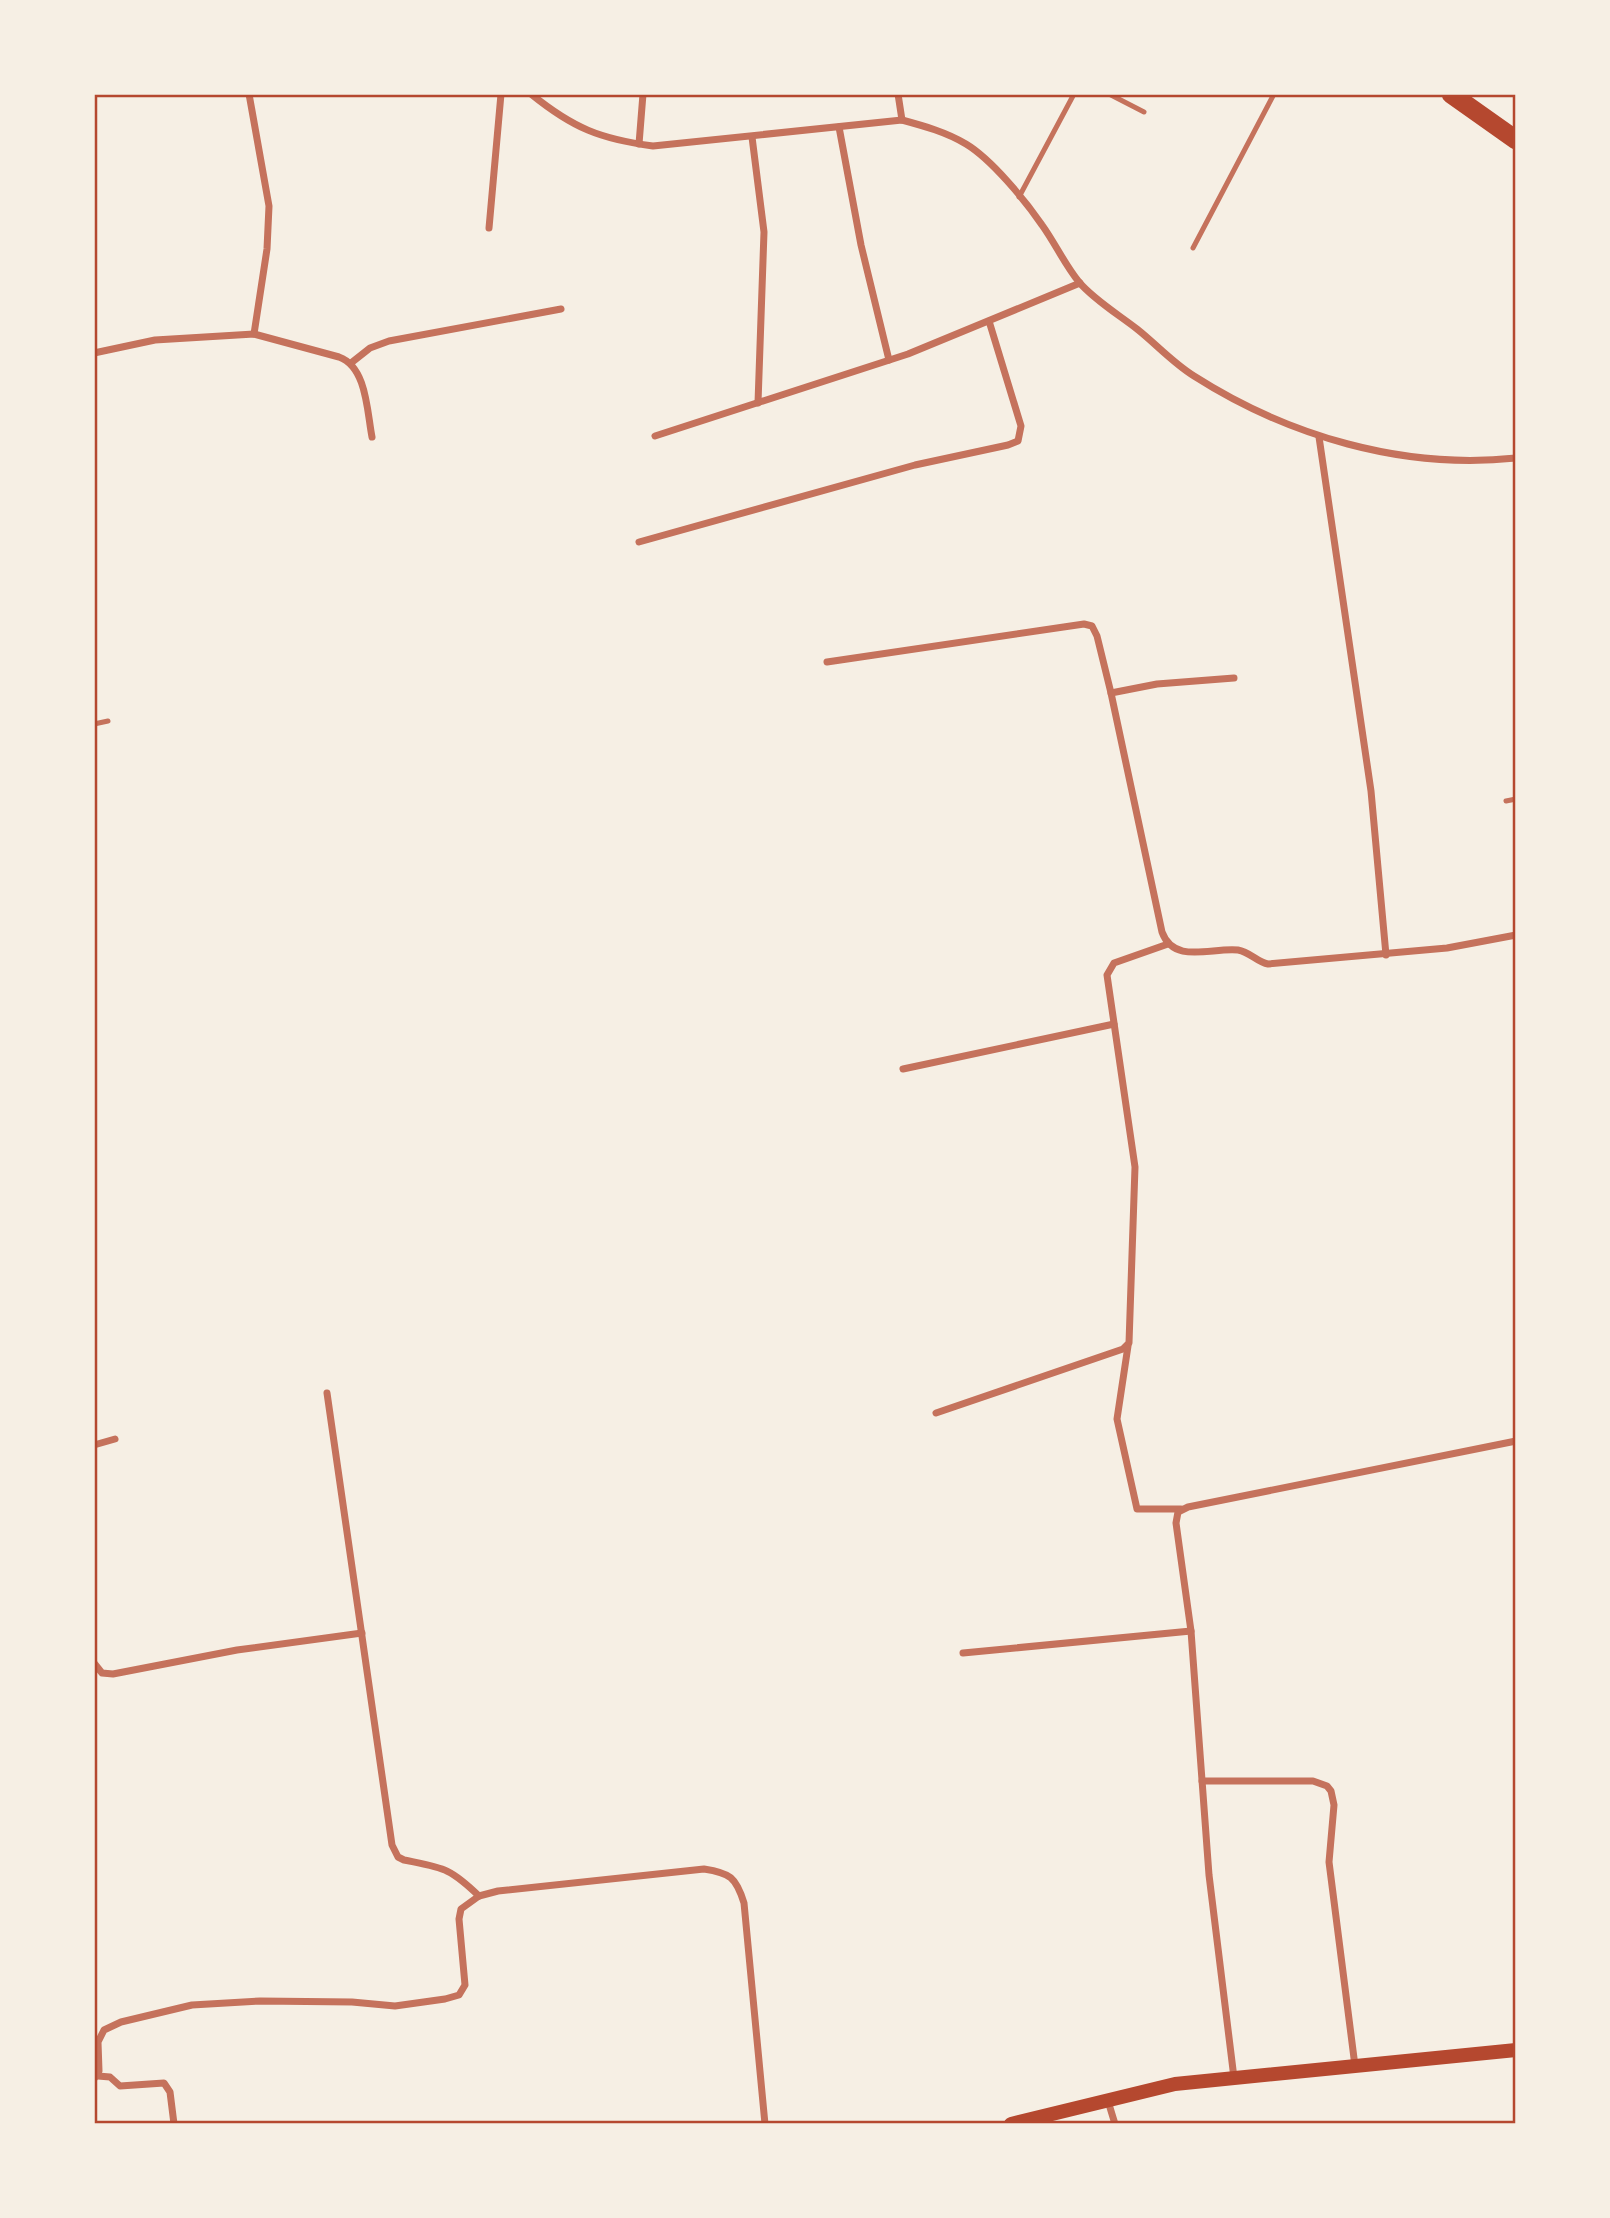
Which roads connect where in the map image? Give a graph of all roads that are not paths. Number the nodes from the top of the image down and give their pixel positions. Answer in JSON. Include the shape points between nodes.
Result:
{"nodes":[{"id":1,"x":249,"y":94,"type":"edge"},
{"id":2,"x":501,"y":94,"type":"edge"},
{"id":3,"x":531,"y":94,"type":"edge"},
{"id":4,"x":643,"y":94,"type":"edge"},
{"id":5,"x":898,"y":94,"type":"edge"},
{"id":6,"x":1074,"y":94,"type":"edge"},
{"id":7,"x":1109,"y":94,"type":"edge"},
{"id":8,"x":1274,"y":94,"type":"edge"},
{"id":9,"x":1451,"y":94,"type":"edge"},
{"id":10,"x":1144,"y":112,"type":"dead end"},
{"id":11,"x":902,"y":120,"type":"junction"},
{"id":12,"x":839,"y":127,"type":"junction"},
{"id":13,"x":752,"y":137,"type":"junction"},
{"id":14,"x":1516,"y":140,"type":"edge"},
{"id":15,"x":639,"y":144,"type":"junction"},
{"id":16,"x":1019,"y":197,"type":"junction"},
{"id":17,"x":489,"y":228,"type":"dead end"},
{"id":18,"x":1193,"y":248,"type":"dead end"},
{"id":19,"x":1080,"y":284,"type":"junction"},
{"id":20,"x":561,"y":309,"type":"dead end"},
{"id":21,"x":989,"y":321,"type":"junction"},
{"id":22,"x":254,"y":334,"type":"junction"},
{"id":23,"x":94,"y":353,"type":"edge"},
{"id":24,"x":889,"y":360,"type":"junction"},
{"id":25,"x":351,"y":363,"type":"junction"},
{"id":26,"x":758,"y":402,"type":"junction"},
{"id":27,"x":655,"y":436,"type":"dead end"},
{"id":28,"x":372,"y":437,"type":"dead end"},
{"id":29,"x":1319,"y":438,"type":"junction"},
{"id":30,"x":1516,"y":458,"type":"edge"},
{"id":31,"x":639,"y":542,"type":"dead end"},
{"id":32,"x":827,"y":662,"type":"dead end"},
{"id":33,"x":1234,"y":678,"type":"dead end"},
{"id":34,"x":1111,"y":693,"type":"junction"},
{"id":35,"x":108,"y":721,"type":"dead end"},
{"id":36,"x":94,"y":724,"type":"edge"},
{"id":37,"x":1516,"y":799,"type":"edge"},
{"id":38,"x":1506,"y":801,"type":"dead end"},
{"id":39,"x":1516,"y":935,"type":"edge"},
{"id":40,"x":1168,"y":943,"type":"junction"},
{"id":41,"x":1386,"y":955,"type":"junction"},
{"id":42,"x":1114,"y":1024,"type":"junction"},
{"id":43,"x":903,"y":1069,"type":"dead end"},
{"id":44,"x":1128,"y":1346,"type":"junction"},
{"id":45,"x":327,"y":1393,"type":"dead end"},
{"id":46,"x":936,"y":1413,"type":"dead end"},
{"id":47,"x":115,"y":1439,"type":"dead end"},
{"id":48,"x":1516,"y":1441,"type":"edge"},
{"id":49,"x":94,"y":1445,"type":"edge"},
{"id":50,"x":1182,"y":1509,"type":"junction"},
{"id":51,"x":1191,"y":1631,"type":"junction"},
{"id":52,"x":362,"y":1633,"type":"junction"},
{"id":53,"x":963,"y":1653,"type":"dead end"},
{"id":54,"x":94,"y":1663,"type":"edge"},
{"id":55,"x":1202,"y":1781,"type":"junction"},
{"id":56,"x":478,"y":1896,"type":"junction"},
{"id":57,"x":1516,"y":2050,"type":"edge"},
{"id":58,"x":1355,"y":2066,"type":"junction"},
{"id":59,"x":96,"y":2077,"type":"edge"},
{"id":60,"x":1235,"y":2078,"type":"junction"},
{"id":61,"x":1108,"y":2100,"type":"junction"},
{"id":62,"x":174,"y":2123,"type":"edge"},
{"id":63,"x":765,"y":2123,"type":"edge"},
{"id":64,"x":1011,"y":2123,"type":"edge"},
{"id":65,"x":1115,"y":2123,"type":"edge"}],
"edges":[{"from":1,"to":22,"type":"street","via":[[269,206]]},
{"from":2,"to":17,"type":"street"},
{"from":3,"to":15,"type":"street","via":[[587,131]]},
{"from":4,"to":15,"type":"street"},
{"from":5,"to":11,"type":"street"},
{"from":6,"to":16,"type":"lane"},
{"from":7,"to":10,"type":"lane"},
{"from":8,"to":18,"type":"lane"},
{"from":9,"to":14,"type":"highway"},
{"from":11,"to":12,"type":"street"},
{"from":11,"to":16,"type":"street","via":[[941,131],[968,145]]},
{"from":12,"to":13,"type":"street"},
{"from":12,"to":24,"type":"street"},
{"from":13,"to":15,"type":"street"},
{"from":13,"to":26,"type":"street","via":[[764,232]]},
{"from":16,"to":19,"type":"street"},
{"from":19,"to":21,"type":"street"},
{"from":19,"to":29,"type":"street","via":[[1191,374],[1236,401]]},
{"from":20,"to":25,"type":"street","via":[[390,341],[370,348]]},
{"from":21,"to":24,"type":"street"},
{"from":21,"to":31,"type":"street","via":[[1021,426],[1018,441]]},
{"from":22,"to":23,"type":"street","via":[[155,340]]},
{"from":22,"to":25,"type":"street"},
{"from":24,"to":26,"type":"street"},
{"from":25,"to":28,"type":"street","via":[[361,382]]},
{"from":26,"to":27,"type":"street"},
{"from":29,"to":30,"type":"street","via":[[1438,460]]},
{"from":29,"to":41,"type":"street","via":[[1371,791]]},
{"from":32,"to":34,"type":"street","via":[[1089,624],[1097,636]]},
{"from":33,"to":34,"type":"street"},
{"from":34,"to":40,"type":"street"},
{"from":35,"to":36,"type":"lane"},
{"from":37,"to":38,"type":"lane"},
{"from":39,"to":41,"type":"street"},
{"from":40,"to":41,"type":"street","via":[[1185,952],[1242,951],[1268,964]]},
{"from":40,"to":42,"type":"street","via":[[1108,970]]},
{"from":42,"to":43,"type":"street"},
{"from":42,"to":44,"type":"street","via":[[1136,1174]]},
{"from":44,"to":46,"type":"street"},
{"from":44,"to":50,"type":"street","via":[[1117,1419],[1137,1509]]},
{"from":45,"to":52,"type":"street"},
{"from":47,"to":49,"type":"street"},
{"from":48,"to":50,"type":"street"},
{"from":50,"to":51,"type":"street","via":[[1176,1523]]},
{"from":51,"to":53,"type":"street"},
{"from":51,"to":55,"type":"street"},
{"from":52,"to":54,"type":"street","via":[[237,1650],[113,1674],[102,1673]]},
{"from":52,"to":56,"type":"street","via":[[394,1852],[404,1860],[449,1870]]},
{"from":55,"to":58,"type":"street","via":[[1313,1781],[1331,1791],[1329,1870]]},
{"from":55,"to":60,"type":"street"},
{"from":56,"to":59,"type":"street","via":[[461,1909],[459,1919],[465,1985],[459,1995],[395,2006],[260,2001],[192,2005],[104,2030],[98,2042]]},
{"from":56,"to":63,"type":"street","via":[[704,1869],[734,1879],[744,1903]]},
{"from":57,"to":58,"type":"main road"},
{"from":58,"to":60,"type":"main road"},
{"from":59,"to":62,"type":"street","via":[[110,2077],[120,2086],[164,2083],[170,2092]]},
{"from":60,"to":61,"type":"main road","via":[[1175,2084]]},
{"from":61,"to":64,"type":"main road"},
{"from":61,"to":65,"type":"street"}]}
